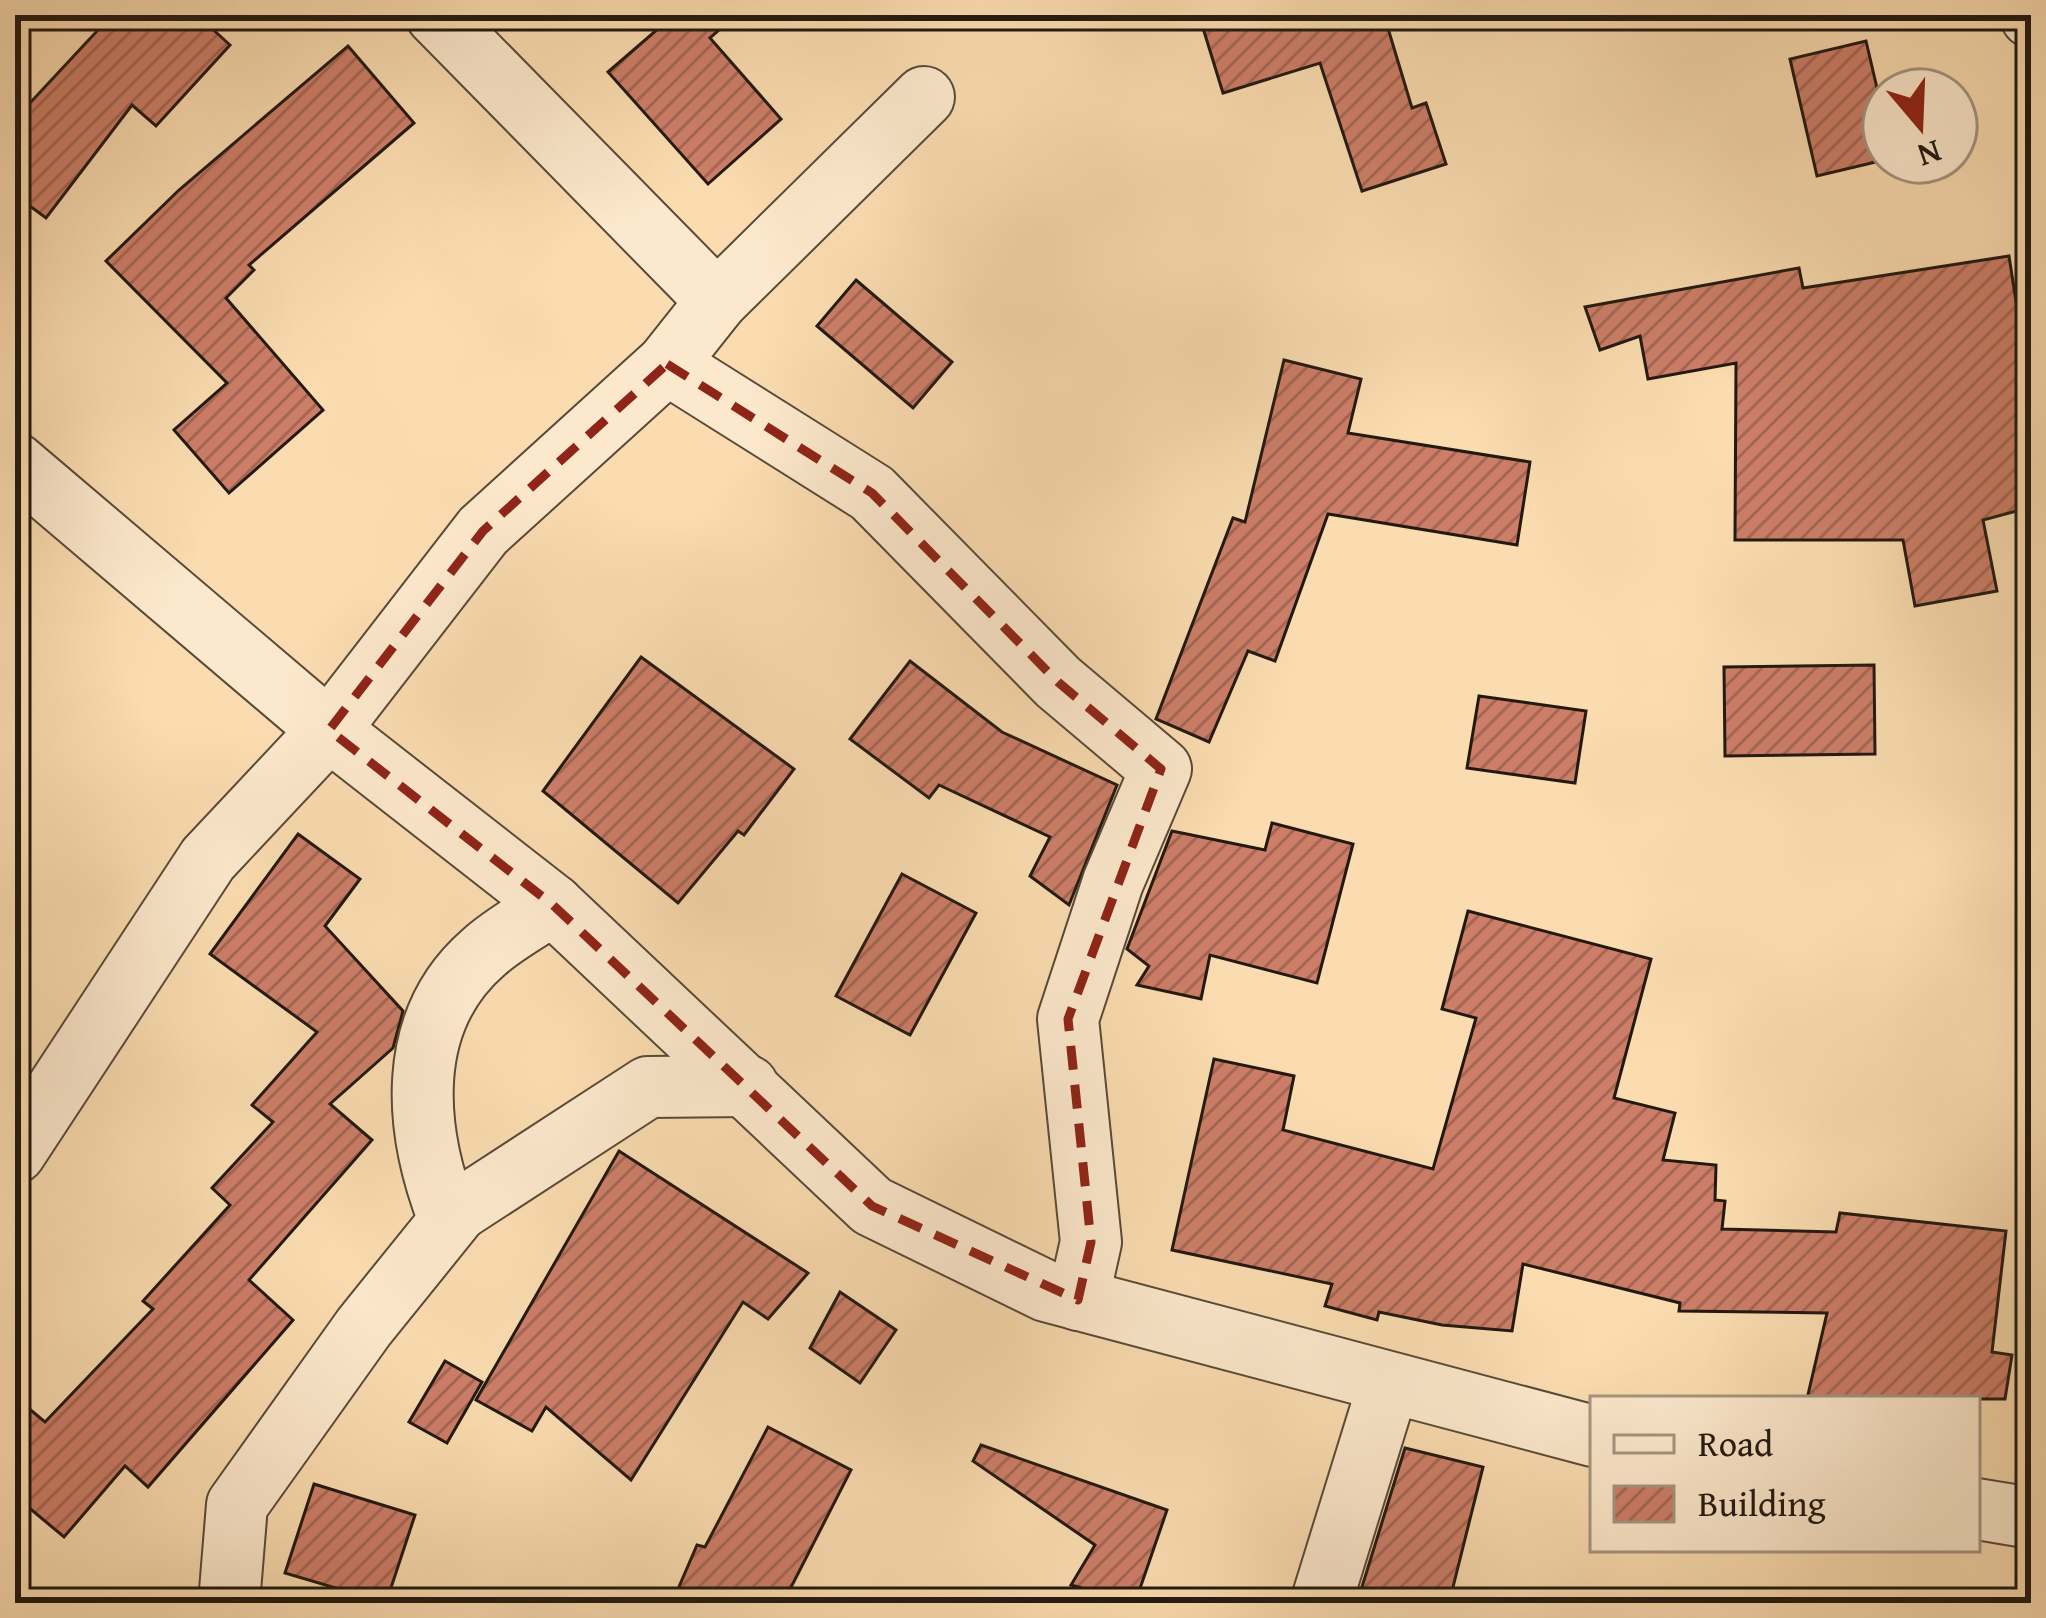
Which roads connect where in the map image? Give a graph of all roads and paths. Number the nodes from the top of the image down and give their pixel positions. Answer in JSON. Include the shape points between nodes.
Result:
{"nodes":[{"id":1,"x":436,"y":15,"type":"edge"},
{"id":2,"x":924,"y":97,"type":"dead end"},
{"id":3,"x":717,"y":301,"type":"junction"},
{"id":4,"x":667,"y":364,"type":"junction"},
{"id":5,"x":15,"y":463,"type":"edge"},
{"id":6,"x":329,"y":730,"type":"junction"},
{"id":7,"x":553,"y":905,"type":"junction"},
{"id":8,"x":748,"y":1086,"type":"junction"},
{"id":9,"x":15,"y":1153,"type":"edge"},
{"id":10,"x":464,"y":1203,"type":"junction"},
{"id":11,"x":1078,"y":1300,"type":"junction"},
{"id":12,"x":1389,"y":1383,"type":"junction"},
{"id":13,"x":1590,"y":1435,"type":"edge"},
{"id":14,"x":1980,"y":1510,"type":"edge"},
{"id":15,"x":2031,"y":1518,"type":"edge"},
{"id":16,"x":229,"y":1603,"type":"edge"},
{"id":17,"x":1321,"y":1603,"type":"edge"}],
"edges":[{"from":1,"to":3,"type":"street"},
{"from":2,"to":3,"type":"street"},
{"from":3,"to":4,"type":"street"},
{"from":4,"to":6,"type":"street","via":[[483,531]]},
{"from":4,"to":11,"type":"street","via":[[872,493],[1058,682],[1161,769],[1068,1018],[1091,1242]]},
{"from":5,"to":6,"type":"street"},
{"from":6,"to":7,"type":"street"},
{"from":6,"to":9,"type":"street","via":[[208,860]]},
{"from":7,"to":8,"type":"street"},
{"from":7,"to":10,"type":"street","via":[[482,953],[442,1002],[436,1022],[418,1083],[427,1162],[448,1217]]},
{"from":8,"to":10,"type":"street","via":[[648,1087]]},
{"from":8,"to":11,"type":"street","via":[[872,1206]]},
{"from":10,"to":16,"type":"street","via":[[237,1505]]},
{"from":11,"to":12,"type":"street"},
{"from":12,"to":13,"type":"street"},
{"from":12,"to":17,"type":"street"},
{"from":14,"to":15,"type":"street"}]}
